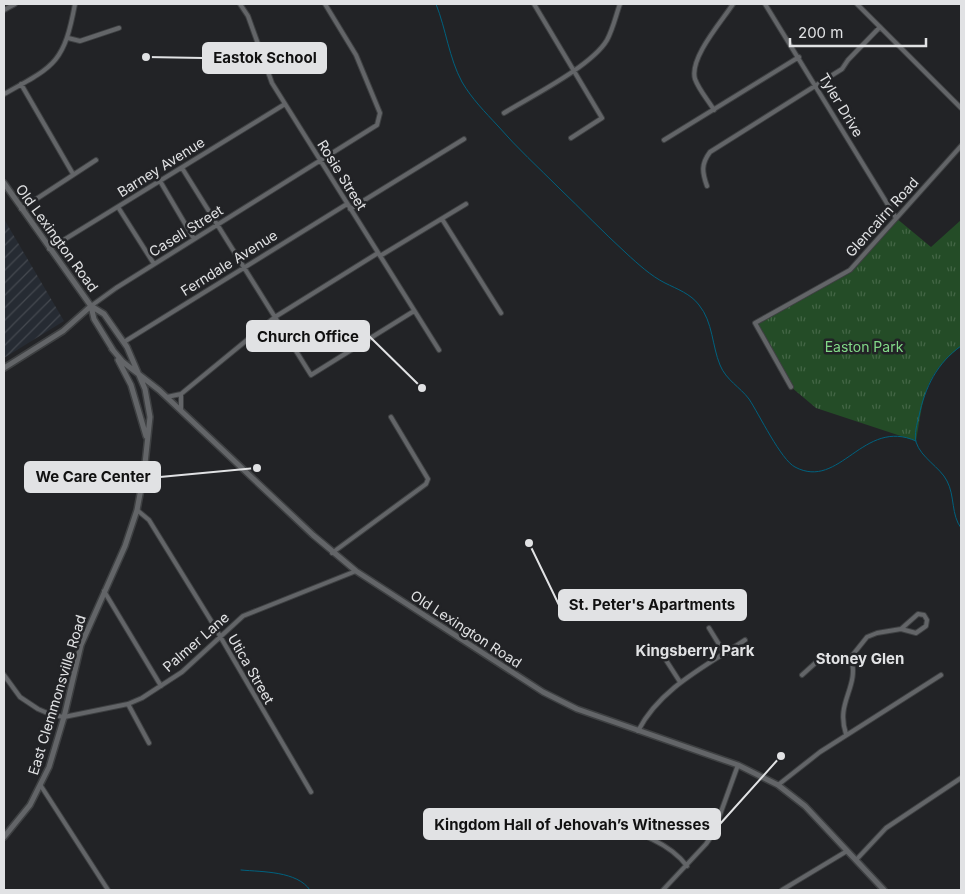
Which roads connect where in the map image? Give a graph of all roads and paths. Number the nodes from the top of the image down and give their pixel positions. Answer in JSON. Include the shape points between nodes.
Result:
{"nodes":[{"id":1,"x":15,"y":4,"type":"edge"},
{"id":2,"x":75,"y":4,"type":"edge"},
{"id":3,"x":240,"y":4,"type":"edge"},
{"id":4,"x":325,"y":4,"type":"edge"},
{"id":5,"x":534,"y":4,"type":"edge"},
{"id":6,"x":620,"y":4,"type":"edge"},
{"id":7,"x":733,"y":4,"type":"edge"},
{"id":8,"x":765,"y":4,"type":"edge"},
{"id":9,"x":857,"y":4,"type":"edge"},
{"id":10,"x":4,"y":10,"type":"edge"},
{"id":11,"x":880,"y":27,"type":"junction"},
{"id":12,"x":119,"y":28,"type":"dead end"},
{"id":13,"x":68,"y":38,"type":"junction"},
{"id":14,"x":799,"y":57,"type":"junction"},
{"id":15,"x":573,"y":71,"type":"junction"},
{"id":16,"x":22,"y":84,"type":"junction"},
{"id":17,"x":816,"y":84,"type":"junction"},
{"id":18,"x":4,"y":94,"type":"edge"},
{"id":19,"x":285,"y":104,"type":"junction"},
{"id":20,"x":961,"y":108,"type":"edge"},
{"id":21,"x":714,"y":110,"type":"junction"},
{"id":22,"x":504,"y":113,"type":"dead end"},
{"id":23,"x":571,"y":138,"type":"dead end"},
{"id":24,"x":464,"y":139,"type":"dead end"},
{"id":25,"x":664,"y":140,"type":"dead end"},
{"id":26,"x":961,"y":146,"type":"edge"},
{"id":27,"x":96,"y":160,"type":"dead end"},
{"id":28,"x":320,"y":162,"type":"junction"},
{"id":29,"x":182,"y":168,"type":"junction"},
{"id":30,"x":73,"y":174,"type":"junction"},
{"id":31,"x":160,"y":181,"type":"junction"},
{"id":32,"x":4,"y":183,"type":"edge"},
{"id":33,"x":707,"y":186,"type":"dead end"},
{"id":34,"x":347,"y":204,"type":"junction"},
{"id":35,"x":466,"y":204,"type":"dead end"},
{"id":36,"x":118,"y":207,"type":"junction"},
{"id":37,"x":21,"y":209,"type":"junction"},
{"id":38,"x":350,"y":209,"type":"junction"},
{"id":39,"x":896,"y":218,"type":"junction"},
{"id":40,"x":442,"y":219,"type":"junction"},
{"id":41,"x":218,"y":224,"type":"junction"},
{"id":42,"x":194,"y":239,"type":"junction"},
{"id":43,"x":49,"y":249,"type":"junction"},
{"id":44,"x":379,"y":254,"type":"junction"},
{"id":45,"x":154,"y":264,"type":"junction"},
{"id":46,"x":244,"y":268,"type":"junction"},
{"id":47,"x":92,"y":306,"type":"junction"},
{"id":48,"x":414,"y":311,"type":"junction"},
{"id":49,"x":502,"y":313,"type":"dead end"},
{"id":50,"x":275,"y":317,"type":"junction"},
{"id":51,"x":124,"y":342,"type":"junction"},
{"id":52,"x":112,"y":349,"type":"junction"},
{"id":53,"x":440,"y":350,"type":"dead end"},
{"id":54,"x":4,"y":368,"type":"edge"},
{"id":55,"x":140,"y":374,"type":"junction"},
{"id":56,"x":791,"y":387,"type":"dead end"},
{"id":57,"x":181,"y":394,"type":"junction"},
{"id":58,"x":167,"y":397,"type":"junction"},
{"id":59,"x":182,"y":412,"type":"junction"},
{"id":60,"x":391,"y":417,"type":"dead end"},
{"id":61,"x":147,"y":436,"type":"junction"},
{"id":62,"x":137,"y":510,"type":"junction"},
{"id":63,"x":332,"y":553,"type":"junction"},
{"id":64,"x":356,"y":571,"type":"junction"},
{"id":65,"x":104,"y":591,"type":"junction"},
{"id":66,"x":710,"y":628,"type":"dead end"},
{"id":67,"x":902,"y":629,"type":"junction"},
{"id":68,"x":220,"y":637,"type":"junction"},
{"id":69,"x":745,"y":640,"type":"dead end"},
{"id":70,"x":725,"y":654,"type":"junction"},
{"id":71,"x":664,"y":657,"type":"dead end"},
{"id":72,"x":851,"y":657,"type":"junction"},
{"id":73,"x":802,"y":675,"type":"dead end"},
{"id":74,"x":942,"y":675,"type":"dead end"},
{"id":75,"x":4,"y":676,"type":"edge"},
{"id":76,"x":680,"y":682,"type":"junction"},
{"id":77,"x":161,"y":686,"type":"junction"},
{"id":78,"x":128,"y":704,"type":"junction"},
{"id":79,"x":64,"y":717,"type":"junction"},
{"id":80,"x":638,"y":731,"type":"junction"},
{"id":81,"x":846,"y":734,"type":"junction"},
{"id":82,"x":149,"y":743,"type":"dead end"},
{"id":83,"x":738,"y":765,"type":"junction"},
{"id":84,"x":961,"y":778,"type":"edge"},
{"id":85,"x":778,"y":785,"type":"junction"},
{"id":86,"x":42,"y":786,"type":"junction"},
{"id":87,"x":311,"y":792,"type":"dead end"},
{"id":88,"x":593,"y":818,"type":"dead end"},
{"id":89,"x":4,"y":837,"type":"edge"},
{"id":90,"x":847,"y":851,"type":"junction"},
{"id":91,"x":856,"y":860,"type":"junction"},
{"id":92,"x":688,"y":866,"type":"junction"},
{"id":93,"x":108,"y":890,"type":"edge"},
{"id":94,"x":664,"y":890,"type":"edge"},
{"id":95,"x":782,"y":890,"type":"edge"},
{"id":96,"x":884,"y":890,"type":"edge"}],
"edges":[{"from":1,"to":10,"type":"street"},
{"from":2,"to":13,"type":"street"},
{"from":3,"to":19,"type":"street","name":"Rosie Street","via":[[248,16],[267,73]]},
{"from":4,"to":28,"type":"street","name":"Casell Street","via":[[356,56],[380,117],[377,125]]},
{"from":5,"to":15,"type":"street"},
{"from":6,"to":15,"type":"street","via":[[607,40]]},
{"from":7,"to":21,"type":"street","via":[[697,58],[694,69],[696,80]]},
{"from":8,"to":14,"type":"street","name":"Tyler Drive"},
{"from":9,"to":11,"type":"street"},
{"from":11,"to":17,"type":"street","via":[[842,69]]},
{"from":11,"to":20,"type":"street"},
{"from":12,"to":13,"type":"street","via":[[80,41]]},
{"from":13,"to":16,"type":"street","via":[[52,64]]},
{"from":14,"to":17,"type":"street","name":"Tyler Drive"},
{"from":14,"to":21,"type":"street"},
{"from":15,"to":22,"type":"street"},
{"from":15,"to":23,"type":"street","via":[[602,118]]},
{"from":16,"to":18,"type":"street"},
{"from":16,"to":30,"type":"street"},
{"from":17,"to":33,"type":"street","via":[[710,152],[702,162]]},
{"from":17,"to":39,"type":"street","name":"Tyler Drive"},
{"from":19,"to":28,"type":"street","name":"Rosie Street"},
{"from":19,"to":29,"type":"street","name":"Barney Avenue"},
{"from":21,"to":25,"type":"street"},
{"from":24,"to":38,"type":"street"},
{"from":26,"to":39,"type":"street","name":"Glencairn Road"},
{"from":27,"to":30,"type":"street"},
{"from":28,"to":34,"type":"street","name":"Rosie Street"},
{"from":28,"to":41,"type":"street","name":"Casell Street"},
{"from":29,"to":31,"type":"street","name":"Barney Avenue"},
{"from":29,"to":41,"type":"street"},
{"from":30,"to":37,"type":"street"},
{"from":31,"to":36,"type":"street","name":"Barney Avenue"},
{"from":31,"to":42,"type":"street"},
{"from":32,"to":37,"type":"street","name":"Old Lexington Road"},
{"from":34,"to":38,"type":"street","name":"Rosie Street"},
{"from":34,"to":46,"type":"street","name":"Ferndale Avenue"},
{"from":35,"to":40,"type":"street"},
{"from":36,"to":43,"type":"street","name":"Barney Avenue"},
{"from":36,"to":45,"type":"street"},
{"from":37,"to":43,"type":"street","name":"Old Lexington Road"},
{"from":38,"to":44,"type":"street","name":"Rosie Street"},
{"from":39,"to":56,"type":"street","name":"Glencairn Road","via":[[850,270],[756,323]]},
{"from":40,"to":44,"type":"street"},
{"from":40,"to":49,"type":"street"},
{"from":41,"to":42,"type":"street","name":"Casell Street"},
{"from":41,"to":46,"type":"street"},
{"from":42,"to":45,"type":"street","name":"Casell Street"},
{"from":43,"to":47,"type":"street","name":"Old Lexington Road"},
{"from":44,"to":48,"type":"street","name":"Rosie Street"},
{"from":44,"to":50,"type":"street"},
{"from":45,"to":47,"type":"street","name":"Casell Street"},
{"from":46,"to":50,"type":"street"},
{"from":46,"to":51,"type":"street","name":"Ferndale Avenue"},
{"from":47,"to":51,"type":"street","name":"Old Lexington Road","via":[[104,314]]},
{"from":47,"to":52,"type":"street","name":"Old Lexington Road","via":[[94,318]]},
{"from":47,"to":54,"type":"street","name":"Casell Street","via":[[63,332]]},
{"from":48,"to":50,"type":"street","via":[[311,375]]},
{"from":48,"to":53,"type":"street","name":"Rosie Street"},
{"from":50,"to":57,"type":"street"},
{"from":51,"to":55,"type":"street","name":"Old Lexington Road"},
{"from":52,"to":55,"type":"street"},
{"from":52,"to":61,"type":"street","name":"East Clemmonsville Road","via":[[131,385]]},
{"from":55,"to":58,"type":"street","name":"Old Lexington Road"},
{"from":55,"to":61,"type":"street","name":"East Clemmonsville Road","via":[[149,406]]},
{"from":57,"to":58,"type":"street"},
{"from":57,"to":59,"type":"street"},
{"from":58,"to":59,"type":"street","name":"Old Lexington Road"},
{"from":59,"to":63,"type":"street","name":"Old Lexington Road"},
{"from":60,"to":63,"type":"street","via":[[428,479],[426,484]]},
{"from":61,"to":62,"type":"street","name":"East Clemmonsville Road"},
{"from":62,"to":65,"type":"street","name":"East Clemmonsville Road"},
{"from":62,"to":68,"type":"street","name":"Utica Street","via":[[149,520]]},
{"from":63,"to":64,"type":"street","name":"Old Lexington Road"},
{"from":64,"to":68,"type":"street","name":"Palmer Lane","via":[[250,612]]},
{"from":64,"to":80,"type":"street","name":"Old Lexington Road","via":[[543,692],[577,709]]},
{"from":65,"to":77,"type":"street"},
{"from":65,"to":79,"type":"street","name":"East Clemmonsville Road","via":[[81,645]]},
{"from":66,"to":70,"type":"street"},
{"from":67,"to":67,"type":"street","via":[[916,633],[926,626],[926,620],[918,614]]},
{"from":67,"to":72,"type":"street","via":[[867,637]]},
{"from":68,"to":77,"type":"street","name":"Palmer Lane","via":[[182,672]]},
{"from":68,"to":87,"type":"street","name":"Utica Street"},
{"from":69,"to":70,"type":"street"},
{"from":70,"to":76,"type":"street"},
{"from":71,"to":76,"type":"street"},
{"from":72,"to":73,"type":"street","via":[[822,657]]},
{"from":72,"to":81,"type":"street","via":[[854,675],[842,713]]},
{"from":74,"to":81,"type":"street"},
{"from":75,"to":79,"type":"street","name":"Palmer Lane","via":[[20,697],[38,709]]},
{"from":76,"to":80,"type":"street","via":[[654,706]]},
{"from":77,"to":78,"type":"street","name":"Palmer Lane"},
{"from":78,"to":79,"type":"street","name":"Palmer Lane"},
{"from":78,"to":82,"type":"street"},
{"from":79,"to":86,"type":"street","name":"East Clemmonsville Road"},
{"from":80,"to":83,"type":"street","name":"Old Lexington Road"},
{"from":81,"to":85,"type":"street"},
{"from":83,"to":85,"type":"street","name":"Old Lexington Road"},
{"from":83,"to":92,"type":"street","via":[[712,834]]},
{"from":84,"to":91,"type":"street","via":[[886,828]]},
{"from":85,"to":90,"type":"street","name":"Old Lexington Road","via":[[804,806]]},
{"from":86,"to":89,"type":"street","name":"East Clemmonsville Road"},
{"from":86,"to":93,"type":"street"},
{"from":88,"to":92,"type":"street","via":[[649,838],[673,851]]},
{"from":90,"to":91,"type":"street","name":"Old Lexington Road"},
{"from":90,"to":95,"type":"street"},
{"from":91,"to":96,"type":"street","name":"Old Lexington Road"},
{"from":92,"to":94,"type":"street"}]}
